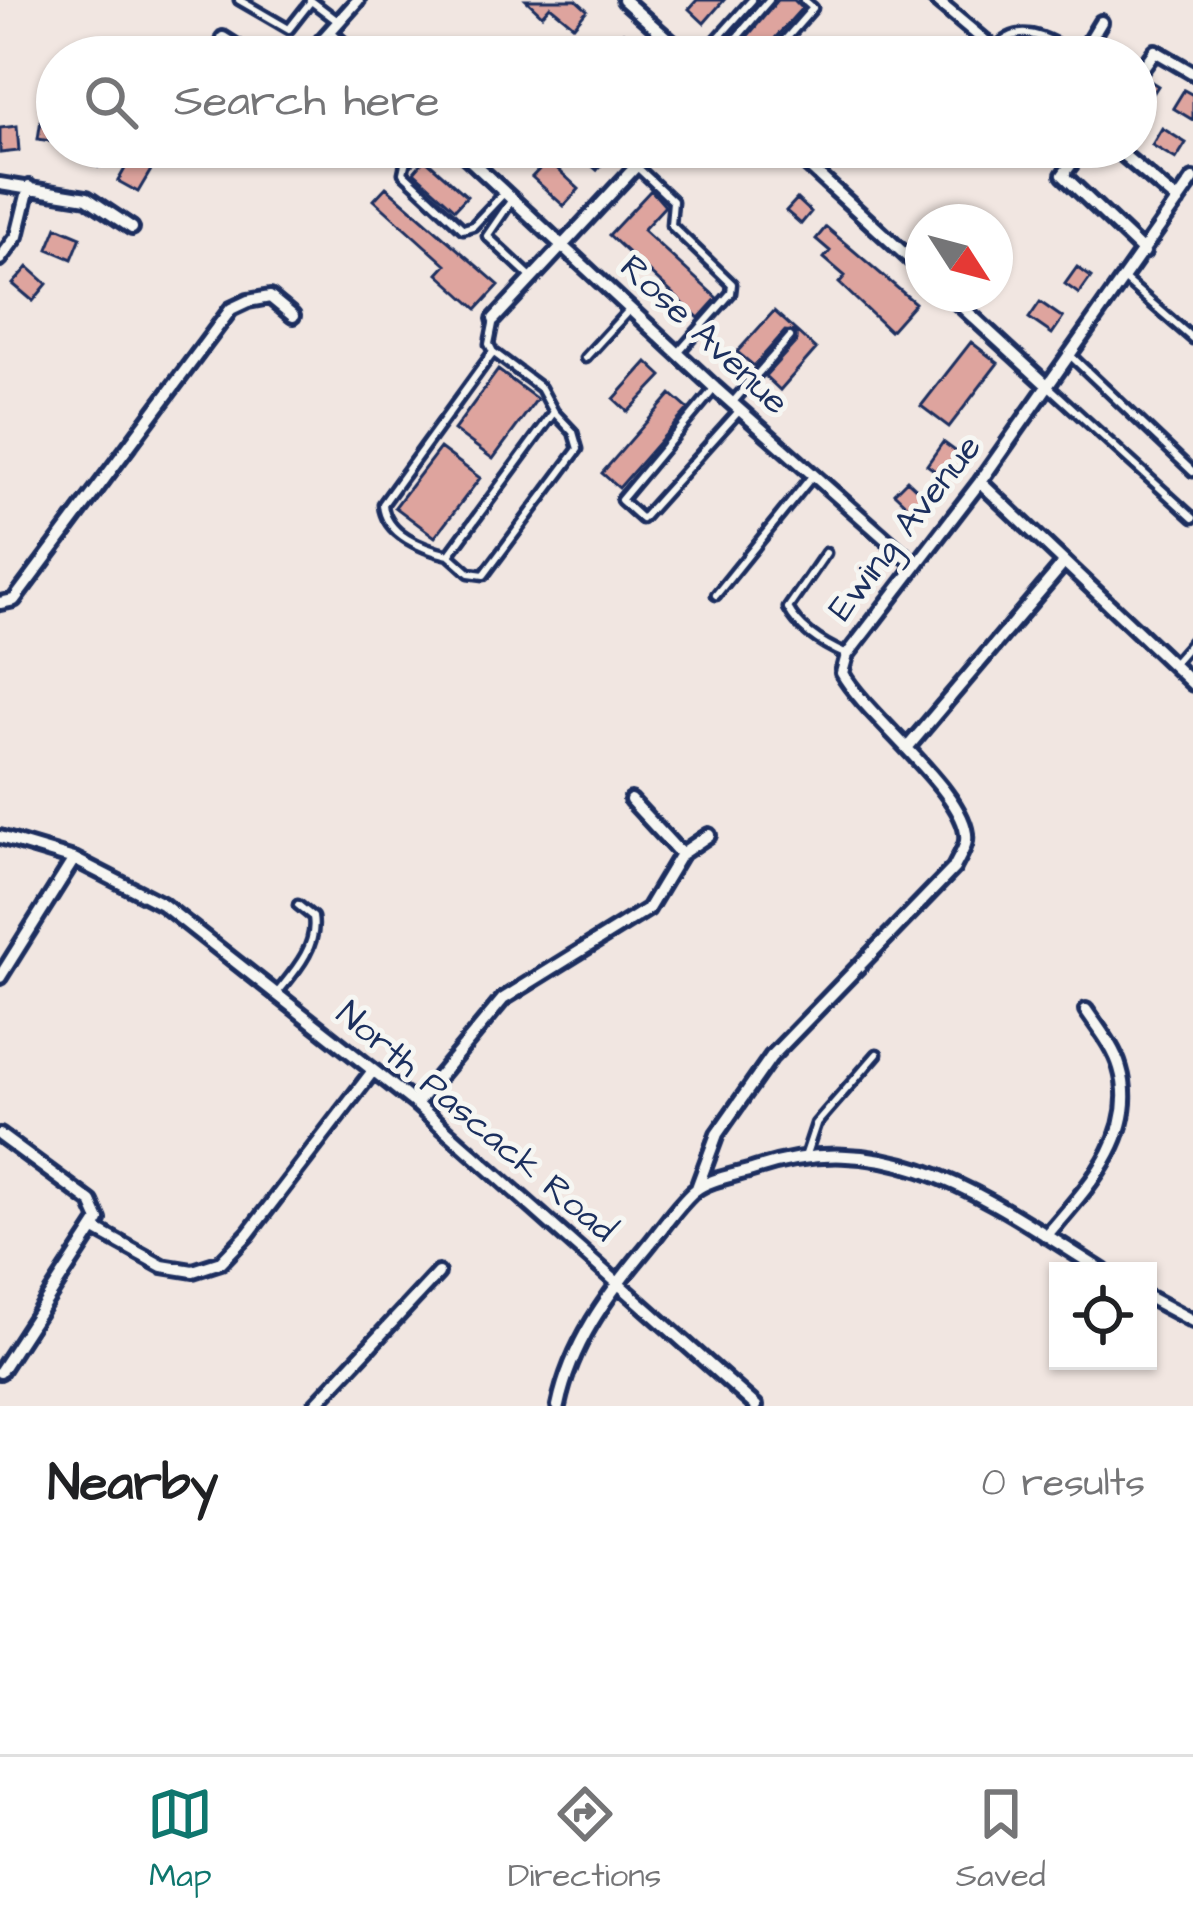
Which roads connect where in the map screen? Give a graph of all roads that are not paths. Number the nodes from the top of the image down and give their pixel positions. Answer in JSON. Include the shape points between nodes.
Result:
{"nodes":[{"id":1,"x":239,"y":0,"type":"edge"},
{"id":2,"x":310,"y":0,"type":"edge"},
{"id":3,"x":358,"y":0,"type":"edge"},
{"id":4,"x":624,"y":0,"type":"edge"},
{"id":5,"x":752,"y":0,"type":"edge"},
{"id":6,"x":770,"y":0,"type":"edge"},
{"id":7,"x":804,"y":0,"type":"edge"},
{"id":8,"x":936,"y":0,"type":"edge"},
{"id":9,"x":1101,"y":22,"type":"dead end"},
{"id":10,"x":334,"y":28,"type":"junction"},
{"id":11,"x":327,"y":36,"type":"edge"},
{"id":12,"x":340,"y":36,"type":"edge"},
{"id":13,"x":664,"y":36,"type":"edge"},
{"id":14,"x":720,"y":36,"type":"edge"},
{"id":15,"x":738,"y":36,"type":"edge"},
{"id":16,"x":788,"y":36,"type":"edge"},
{"id":17,"x":979,"y":36,"type":"edge"},
{"id":18,"x":1092,"y":36,"type":"edge"},
{"id":19,"x":1157,"y":52,"type":"edge"},
{"id":20,"x":1193,"y":74,"type":"edge"},
{"id":21,"x":404,"y":168,"type":"edge"},
{"id":22,"x":479,"y":168,"type":"edge"},
{"id":23,"x":634,"y":168,"type":"edge"},
{"id":24,"x":638,"y":168,"type":"edge"},
{"id":25,"x":811,"y":168,"type":"edge"},
{"id":26,"x":1068,"y":168,"type":"edge"},
{"id":27,"x":1139,"y":168,"type":"edge"},
{"id":28,"x":1193,"y":179,"type":"edge"},
{"id":29,"x":0,"y":184,"type":"edge"},
{"id":30,"x":29,"y":187,"type":"junction"},
{"id":31,"x":509,"y":196,"type":"junction"},
{"id":32,"x":1178,"y":201,"type":"junction"},
{"id":33,"x":132,"y":228,"type":"dead end"},
{"id":34,"x":562,"y":245,"type":"junction"},
{"id":35,"x":1144,"y":252,"type":"junction"},
{"id":36,"x":905,"y":254,"type":"edge"},
{"id":37,"x":0,"y":259,"type":"edge"},
{"id":38,"x":532,"y":278,"type":"junction"},
{"id":39,"x":1125,"y":280,"type":"junction"},
{"id":40,"x":630,"y":309,"type":"junction"},
{"id":41,"x":968,"y":312,"type":"edge"},
{"id":42,"x":293,"y":316,"type":"dead end"},
{"id":43,"x":494,"y":319,"type":"joint"},
{"id":44,"x":790,"y":337,"type":"dead end"},
{"id":45,"x":1193,"y":339,"type":"edge"},
{"id":46,"x":493,"y":352,"type":"junction"},
{"id":47,"x":678,"y":353,"type":"junction"},
{"id":48,"x":1071,"y":356,"type":"junction"},
{"id":49,"x":585,"y":358,"type":"dead end"},
{"id":50,"x":1048,"y":386,"type":"junction"},
{"id":51,"x":715,"y":388,"type":"junction"},
{"id":52,"x":736,"y":407,"type":"junction"},
{"id":53,"x":554,"y":412,"type":"junction"},
{"id":54,"x":1193,"y":472,"type":"edge"},
{"id":55,"x":813,"y":475,"type":"junction"},
{"id":56,"x":980,"y":482,"type":"junction"},
{"id":57,"x":1193,"y":518,"type":"edge"},
{"id":58,"x":826,"y":553,"type":"dead end"},
{"id":59,"x":449,"y":555,"type":"junction"},
{"id":60,"x":1064,"y":562,"type":"junction"},
{"id":61,"x":914,"y":564,"type":"junction"},
{"id":62,"x":716,"y":595,"type":"dead end"},
{"id":63,"x":0,"y":603,"type":"edge"},
{"id":64,"x":1193,"y":641,"type":"edge"},
{"id":65,"x":847,"y":655,"type":"junction"},
{"id":66,"x":1172,"y":665,"type":"junction"},
{"id":67,"x":1193,"y":684,"type":"edge"},
{"id":68,"x":907,"y":748,"type":"junction"},
{"id":69,"x":631,"y":800,"type":"dead end"},
{"id":70,"x":709,"y":835,"type":"dead end"},
{"id":71,"x":0,"y":837,"type":"edge"},
{"id":72,"x":681,"y":854,"type":"junction"},
{"id":73,"x":74,"y":859,"type":"junction"},
{"id":74,"x":298,"y":904,"type":"dead end"},
{"id":75,"x":0,"y":977,"type":"edge"},
{"id":76,"x":276,"y":995,"type":"junction"},
{"id":77,"x":1086,"y":1010,"type":"dead end"},
{"id":78,"x":877,"y":1054,"type":"dead end"},
{"id":79,"x":372,"y":1072,"type":"junction"},
{"id":80,"x":416,"y":1104,"type":"junction"},
{"id":81,"x":0,"y":1136,"type":"edge"},
{"id":82,"x":805,"y":1157,"type":"junction"},
{"id":83,"x":697,"y":1187,"type":"junction"},
{"id":84,"x":95,"y":1228,"type":"junction"},
{"id":85,"x":1046,"y":1236,"type":"junction"},
{"id":86,"x":1088,"y":1262,"type":"edge"},
{"id":87,"x":438,"y":1273,"type":"dead end"},
{"id":88,"x":619,"y":1281,"type":"junction"},
{"id":89,"x":1157,"y":1302,"type":"edge"},
{"id":90,"x":1193,"y":1321,"type":"edge"},
{"id":91,"x":0,"y":1372,"type":"edge"},
{"id":92,"x":314,"y":1406,"type":"edge"},
{"id":93,"x":558,"y":1406,"type":"edge"},
{"id":94,"x":756,"y":1406,"type":"edge"}],
"edges":[{"from":1,"to":2,"type":"lane","via":[[289,29]]},
{"from":2,"to":10,"type":"lane"},
{"from":3,"to":10,"type":"street"},
{"from":4,"to":13,"type":"street"},
{"from":5,"to":14,"type":"lane"},
{"from":6,"to":15,"type":"lane"},
{"from":7,"to":16,"type":"lane","via":[[813,8]]},
{"from":8,"to":17,"type":"street"},
{"from":9,"to":18,"type":"street"},
{"from":10,"to":11,"type":"street"},
{"from":10,"to":12,"type":"street"},
{"from":19,"to":20,"type":"street"},
{"from":21,"to":31,"type":"lane","via":[[463,229]]},
{"from":22,"to":31,"type":"street","name":"Rose Avenue"},
{"from":23,"to":34,"type":"street"},
{"from":24,"to":47,"type":"lane","via":[[673,201],[671,225],[732,284]]},
{"from":25,"to":36,"type":"street"},
{"from":26,"to":35,"type":"street","via":[[1063,175]]},
{"from":27,"to":32,"type":"street"},
{"from":28,"to":32,"type":"street","name":"Ewing Avenue"},
{"from":29,"to":30,"type":"street"},
{"from":30,"to":33,"type":"street","via":[[87,198]]},
{"from":30,"to":37,"type":"street","via":[[17,236]]},
{"from":31,"to":34,"type":"street","name":"Rose Avenue"},
{"from":31,"to":38,"type":"lane","via":[[487,236]]},
{"from":32,"to":35,"type":"street","name":"Ewing Avenue"},
{"from":34,"to":38,"type":"street"},
{"from":34,"to":40,"type":"street","name":"Rose Avenue"},
{"from":35,"to":39,"type":"street","name":"Ewing Avenue"},
{"from":38,"to":43,"type":"street"},
{"from":39,"to":45,"type":"lane"},
{"from":39,"to":48,"type":"street","name":"Ewing Avenue"},
{"from":40,"to":47,"type":"street","name":"Rose Avenue"},
{"from":40,"to":49,"type":"lane"},
{"from":41,"to":50,"type":"street"},
{"from":42,"to":63,"type":"street","via":[[270,297],[232,309],[14,600]]},
{"from":43,"to":46,"type":"lane"},
{"from":44,"to":52,"type":"lane"},
{"from":46,"to":53,"type":"lane","via":[[541,388]]},
{"from":46,"to":59,"type":"lane","via":[[383,504],[392,526],[423,549]]},
{"from":47,"to":51,"type":"street","name":"Rose Avenue"},
{"from":48,"to":50,"type":"street","name":"Ewing Avenue"},
{"from":48,"to":54,"type":"lane"},
{"from":50,"to":56,"type":"street","name":"Ewing Avenue"},
{"from":50,"to":57,"type":"lane"},
{"from":51,"to":52,"type":"street","name":"Rose Avenue"},
{"from":51,"to":52,"type":"lane","via":[[621,500],[642,519]]},
{"from":52,"to":55,"type":"street","name":"Rose Avenue"},
{"from":53,"to":59,"type":"lane"},
{"from":53,"to":59,"type":"lane","via":[[578,449],[484,575]]},
{"from":55,"to":61,"type":"street","name":"Rose Avenue"},
{"from":55,"to":62,"type":"lane"},
{"from":56,"to":60,"type":"street"},
{"from":56,"to":61,"type":"street","name":"Ewing Avenue"},
{"from":58,"to":65,"type":"lane","via":[[788,608],[821,643]]},
{"from":60,"to":66,"type":"street"},
{"from":60,"to":68,"type":"street"},
{"from":61,"to":65,"type":"street","name":"Ewing Avenue"},
{"from":64,"to":66,"type":"lane"},
{"from":65,"to":68,"type":"street","name":"Ewing Avenue","via":[[842,673],[854,695]]},
{"from":66,"to":67,"type":"street"},
{"from":68,"to":83,"type":"street","name":"Ewing Avenue","via":[[958,808],[967,840],[954,868],[771,1057],[717,1134]]},
{"from":69,"to":72,"type":"street"},
{"from":70,"to":72,"type":"street"},
{"from":71,"to":73,"type":"street","name":"North Pascack Road"},
{"from":72,"to":80,"type":"street","via":[[648,909],[503,999]]},
{"from":73,"to":75,"type":"street"},
{"from":73,"to":76,"type":"street","name":"North Pascack Road","via":[[162,904]]},
{"from":74,"to":76,"type":"lane","via":[[315,928]]},
{"from":76,"to":79,"type":"street","name":"North Pascack Road"},
{"from":77,"to":85,"type":"street","via":[[1121,1070],[1122,1107],[1114,1147]]},
{"from":78,"to":82,"type":"lane","via":[[815,1124]]},
{"from":79,"to":80,"type":"street","name":"North Pascack Road"},
{"from":79,"to":84,"type":"street","via":[[221,1262],[193,1271],[162,1266]]},
{"from":80,"to":88,"type":"street","name":"North Pascack Road"},
{"from":81,"to":84,"type":"street","via":[[91,1202]]},
{"from":82,"to":83,"type":"street"},
{"from":82,"to":85,"type":"street","via":[[903,1163],[948,1179]]},
{"from":83,"to":88,"type":"street","name":"North Pascack Road"},
{"from":84,"to":91,"type":"street"},
{"from":85,"to":86,"type":"street"},
{"from":87,"to":92,"type":"street"},
{"from":88,"to":93,"type":"street","via":[[580,1341]]},
{"from":88,"to":94,"type":"street"},
{"from":89,"to":90,"type":"street"}]}
